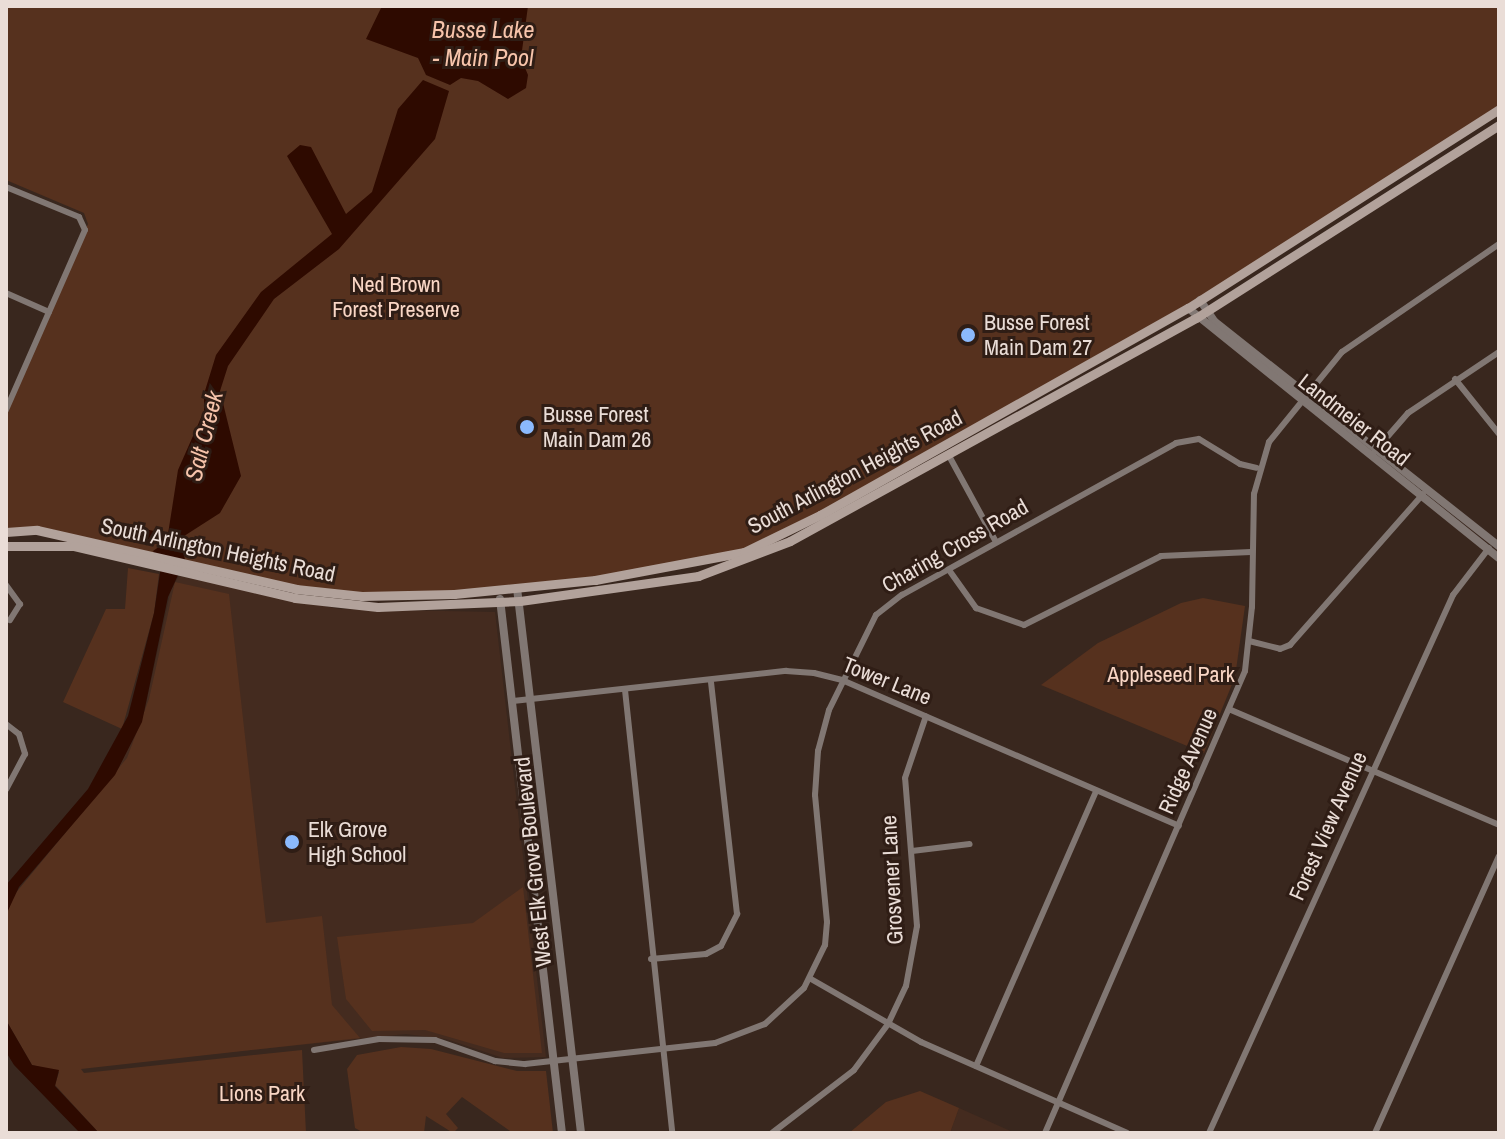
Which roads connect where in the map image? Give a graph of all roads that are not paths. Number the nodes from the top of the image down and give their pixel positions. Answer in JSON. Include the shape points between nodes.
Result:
{"nodes":[{"id":1,"x":1499,"y":109,"type":"edge"},
{"id":2,"x":1499,"y":125,"type":"edge"},
{"id":3,"x":6,"y":187,"type":"edge"},
{"id":4,"x":1499,"y":244,"type":"edge"},
{"id":5,"x":6,"y":293,"type":"edge"},
{"id":6,"x":1200,"y":300,"type":"junction"},
{"id":7,"x":1188,"y":308,"type":"junction"},
{"id":8,"x":1207,"y":311,"type":"junction"},
{"id":9,"x":49,"y":312,"type":"junction"},
{"id":10,"x":1196,"y":318,"type":"junction"},
{"id":11,"x":1499,"y":352,"type":"edge"},
{"id":12,"x":1455,"y":379,"type":"junction"},
{"id":13,"x":1303,"y":397,"type":"junction"},
{"id":14,"x":8,"y":399,"type":"edge"},
{"id":15,"x":6,"y":410,"type":"edge"},
{"id":16,"x":1499,"y":434,"type":"edge"},
{"id":17,"x":1374,"y":453,"type":"junction"},
{"id":18,"x":948,"y":454,"type":"junction"},
{"id":19,"x":1257,"y":468,"type":"junction"},
{"id":20,"x":1424,"y":492,"type":"junction"},
{"id":21,"x":6,"y":532,"type":"edge"},
{"id":22,"x":996,"y":542,"type":"junction"},
{"id":23,"x":6,"y":546,"type":"edge"},
{"id":24,"x":1494,"y":546,"type":"edge"},
{"id":25,"x":1251,"y":552,"type":"junction"},
{"id":26,"x":1499,"y":558,"type":"edge"},
{"id":27,"x":150,"y":559,"type":"junction"},
{"id":28,"x":189,"y":569,"type":"junction"},
{"id":29,"x":949,"y":570,"type":"junction"},
{"id":30,"x":6,"y":585,"type":"edge"},
{"id":31,"x":517,"y":588,"type":"junction"},
{"id":32,"x":498,"y":590,"type":"junction"},
{"id":33,"x":520,"y":601,"type":"junction"},
{"id":34,"x":501,"y":603,"type":"junction"},
{"id":35,"x":10,"y":620,"type":"dead end"},
{"id":36,"x":1249,"y":641,"type":"junction"},
{"id":37,"x":842,"y":680,"type":"junction"},
{"id":38,"x":711,"y":682,"type":"junction"},
{"id":39,"x":625,"y":690,"type":"junction"},
{"id":40,"x":534,"y":699,"type":"junction"},
{"id":41,"x":513,"y":701,"type":"junction"},
{"id":42,"x":1231,"y":710,"type":"junction"},
{"id":43,"x":926,"y":716,"type":"junction"},
{"id":44,"x":6,"y":724,"type":"edge"},
{"id":45,"x":1372,"y":770,"type":"junction"},
{"id":46,"x":6,"y":789,"type":"edge"},
{"id":47,"x":1096,"y":791,"type":"junction"},
{"id":48,"x":1499,"y":825,"type":"edge"},
{"id":49,"x":1179,"y":826,"type":"junction"},
{"id":50,"x":970,"y":844,"type":"dead end"},
{"id":51,"x":912,"y":851,"type":"junction"},
{"id":52,"x":1499,"y":856,"type":"edge"},
{"id":53,"x":651,"y":959,"type":"junction"},
{"id":54,"x":811,"y":979,"type":"junction"},
{"id":55,"x":888,"y":1024,"type":"junction"},
{"id":56,"x":314,"y":1050,"type":"dead end"},
{"id":57,"x":663,"y":1050,"type":"junction"},
{"id":58,"x":572,"y":1060,"type":"junction"},
{"id":59,"x":554,"y":1062,"type":"junction"},
{"id":60,"x":976,"y":1066,"type":"junction"},
{"id":61,"x":1057,"y":1104,"type":"junction"},
{"id":62,"x":562,"y":1133,"type":"edge"},
{"id":63,"x":581,"y":1133,"type":"edge"},
{"id":64,"x":672,"y":1133,"type":"edge"},
{"id":65,"x":772,"y":1133,"type":"edge"},
{"id":66,"x":1045,"y":1133,"type":"edge"},
{"id":67,"x":1127,"y":1133,"type":"edge"},
{"id":68,"x":1209,"y":1133,"type":"edge"},
{"id":69,"x":1375,"y":1133,"type":"edge"}],
"edges":[{"from":1,"to":6,"type":"main road","name":"South Arlington Heights Road"},
{"from":2,"to":8,"type":"main road","name":"South Arlington Heights Road"},
{"from":3,"to":9,"type":"street","via":[[84,221],[85,230]]},
{"from":4,"to":13,"type":"street","name":"Ridge Avenue","via":[[1379,322],[1335,358]]},
{"from":5,"to":9,"type":"street"},
{"from":6,"to":7,"type":"main road","name":"South Arlington Heights Road"},
{"from":6,"to":8,"type":"street","name":"Landmeier Road"},
{"from":7,"to":10,"type":"street","name":"Landmeier Road"},
{"from":7,"to":31,"type":"main road","name":"South Arlington Heights Road","via":[[765,543],[669,569]]},
{"from":8,"to":10,"type":"main road","name":"South Arlington Heights Road"},
{"from":8,"to":13,"type":"street","name":"Landmeier Road"},
{"from":9,"to":14,"type":"street"},
{"from":10,"to":13,"type":"street","name":"Landmeier Road"},
{"from":10,"to":18,"type":"main road","name":"South Arlington Heights Road"},
{"from":11,"to":12,"type":"street"},
{"from":12,"to":16,"type":"street"},
{"from":12,"to":17,"type":"street","via":[[1408,413]]},
{"from":13,"to":17,"type":"street","name":"Landmeier Road"},
{"from":13,"to":19,"type":"street","name":"Ridge Avenue","via":[[1269,442]]},
{"from":14,"to":15,"type":"street"},
{"from":17,"to":20,"type":"street","name":"Landmeier Road"},
{"from":18,"to":22,"type":"street"},
{"from":18,"to":33,"type":"main road","name":"South Arlington Heights Road","via":[[790,541],[739,563],[674,581]]},
{"from":19,"to":22,"type":"street","name":"Charing Cross Road","via":[[1240,464],[1206,442],[1188,439]]},
{"from":19,"to":25,"type":"street","name":"Ridge Avenue"},
{"from":20,"to":24,"type":"street","name":"Landmeier Road"},
{"from":20,"to":36,"type":"street","via":[[1290,645],[1280,649]]},
{"from":21,"to":27,"type":"main road","name":"South Arlington Heights Road","via":[[37,530]]},
{"from":22,"to":29,"type":"street","name":"Charing Cross Road"},
{"from":23,"to":27,"type":"main road","name":"South Arlington Heights Road","via":[[42,542]]},
{"from":24,"to":26,"type":"street","name":"Landmeier Road"},
{"from":24,"to":45,"type":"street","name":"Forest View Avenue","via":[[1453,595]]},
{"from":25,"to":29,"type":"street","via":[[1161,556],[1024,625],[976,608]]},
{"from":25,"to":36,"type":"street","name":"Ridge Avenue"},
{"from":27,"to":28,"type":"main road","name":"South Arlington Heights Road"},
{"from":28,"to":32,"type":"main road","name":"South Arlington Heights Road","via":[[351,595]]},
{"from":28,"to":34,"type":"main road","name":"South Arlington Heights Road","via":[[341,604],[417,609]]},
{"from":29,"to":37,"type":"street","name":"Charing Cross Road","via":[[876,615]]},
{"from":30,"to":35,"type":"street","via":[[20,604]]},
{"from":31,"to":32,"type":"main road","name":"South Arlington Heights Road"},
{"from":31,"to":33,"type":"street","name":"West Elk Grove Boulevard"},
{"from":32,"to":34,"type":"street","name":"West Elk Grove Boulevard"},
{"from":33,"to":34,"type":"main road","name":"South Arlington Heights Road"},
{"from":33,"to":40,"type":"street","name":"West Elk Grove Boulevard"},
{"from":34,"to":41,"type":"street","name":"West Elk Grove Boulevard"},
{"from":36,"to":42,"type":"street","name":"Ridge Avenue"},
{"from":37,"to":38,"type":"street","name":"Tower Lane","via":[[786,671]]},
{"from":37,"to":43,"type":"street","name":"Tower Lane"},
{"from":37,"to":54,"type":"street","name":"Charing Cross Road","via":[[816,762],[827,922]]},
{"from":38,"to":39,"type":"street","name":"Tower Lane"},
{"from":38,"to":53,"type":"street","via":[[737,914],[732,933],[706,954]]},
{"from":39,"to":40,"type":"street","name":"Tower Lane"},
{"from":39,"to":53,"type":"street"},
{"from":40,"to":41,"type":"street","name":"Tower Lane"},
{"from":40,"to":58,"type":"street","name":"West Elk Grove Boulevard"},
{"from":41,"to":59,"type":"street","name":"West Elk Grove Boulevard"},
{"from":42,"to":45,"type":"street"},
{"from":42,"to":49,"type":"street","name":"Ridge Avenue"},
{"from":43,"to":47,"type":"street","name":"Tower Lane"},
{"from":43,"to":51,"type":"street","name":"Grosvener Lane","via":[[905,778]]},
{"from":44,"to":46,"type":"street","via":[[19,734],[25,754]]},
{"from":45,"to":48,"type":"street"},
{"from":45,"to":68,"type":"street","name":"Forest View Avenue"},
{"from":47,"to":49,"type":"street","name":"Tower Lane"},
{"from":47,"to":60,"type":"street"},
{"from":49,"to":61,"type":"street","name":"Ridge Avenue"},
{"from":50,"to":51,"type":"street"},
{"from":51,"to":55,"type":"street","name":"Grosvener Lane","via":[[917,926],[913,957]]},
{"from":52,"to":69,"type":"street"},
{"from":53,"to":57,"type":"street"},
{"from":54,"to":55,"type":"street"},
{"from":54,"to":57,"type":"street","name":"Charing Cross Road","via":[[765,1024],[715,1043]]},
{"from":55,"to":60,"type":"street"},
{"from":55,"to":65,"type":"street","name":"Grosvener Lane","via":[[854,1070]]},
{"from":56,"to":59,"type":"street","name":"Charing Cross Road","via":[[379,1039],[435,1040],[495,1061]]},
{"from":57,"to":58,"type":"street","name":"Charing Cross Road"},
{"from":57,"to":64,"type":"street"},
{"from":58,"to":59,"type":"street","name":"Charing Cross Road"},
{"from":58,"to":63,"type":"street","name":"West Elk Grove Boulevard"},
{"from":59,"to":62,"type":"street","name":"West Elk Grove Boulevard"},
{"from":60,"to":61,"type":"street"},
{"from":61,"to":66,"type":"street","name":"Ridge Avenue"},
{"from":61,"to":67,"type":"street"}]}
